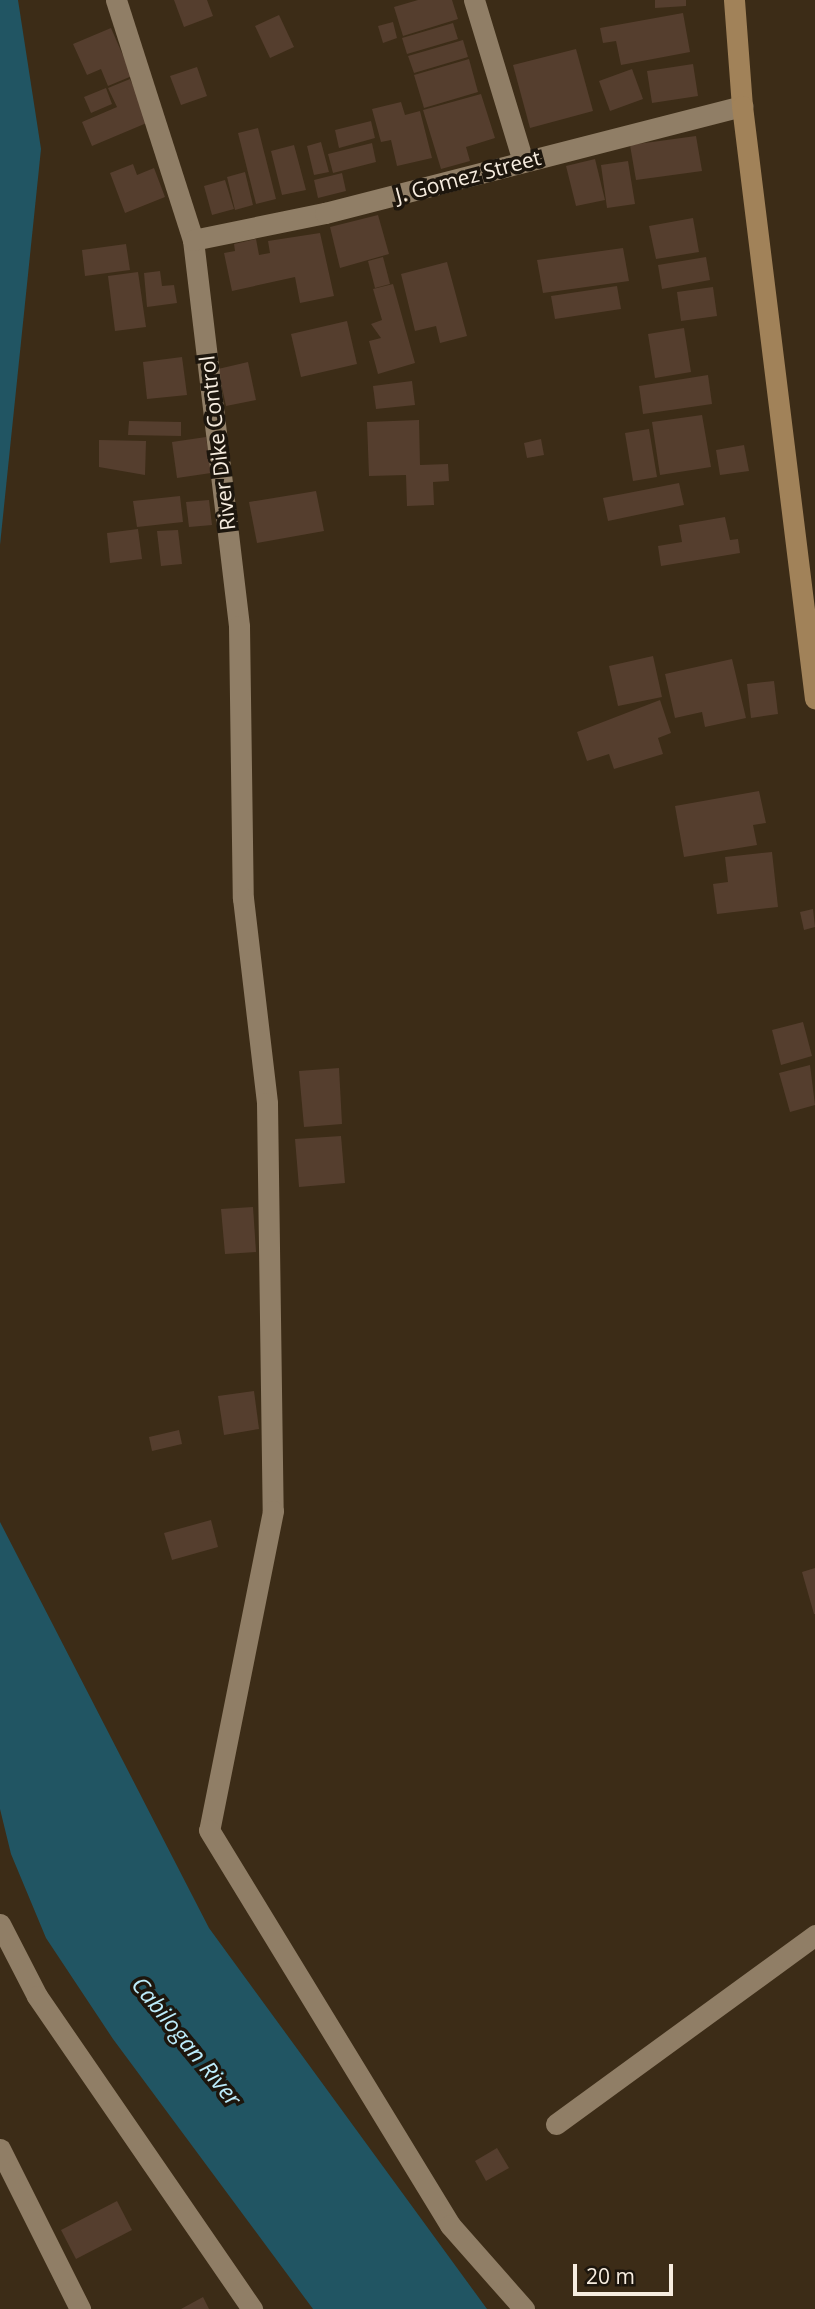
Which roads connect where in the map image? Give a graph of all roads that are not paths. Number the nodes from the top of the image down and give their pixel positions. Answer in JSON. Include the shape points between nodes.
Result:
{"nodes":[{"id":1,"x":116,"y":0,"type":"edge"},
{"id":2,"x":474,"y":0,"type":"edge"},
{"id":3,"x":733,"y":0,"type":"edge"},
{"id":4,"x":742,"y":106,"type":"junction"},
{"id":5,"x":523,"y":161,"type":"junction"},
{"id":6,"x":193,"y":240,"type":"junction"},
{"id":7,"x":815,"y":699,"type":"edge"},
{"id":8,"x":0,"y":1924,"type":"edge"},
{"id":9,"x":815,"y":1935,"type":"edge"},
{"id":10,"x":555,"y":2124,"type":"dead end"},
{"id":11,"x":0,"y":2150,"type":"edge"},
{"id":12,"x":80,"y":2309,"type":"edge"},
{"id":13,"x":252,"y":2309,"type":"edge"},
{"id":14,"x":524,"y":2309,"type":"edge"}],
"edges":[{"from":1,"to":6,"type":"street","name":"River Dike Control"},
{"from":2,"to":5,"type":"street"},
{"from":3,"to":4,"type":"main road"},
{"from":4,"to":5,"type":"street","name":"J. Gomez Street"},
{"from":4,"to":7,"type":"main road"},
{"from":5,"to":6,"type":"street","name":"J. Gomez Street","via":[[325,213]]},
{"from":6,"to":14,"type":"street","name":"River Dike Control","via":[[239,626],[243,898],[267,1103],[273,1511],[209,1830],[450,2225]]},
{"from":8,"to":13,"type":"street","via":[[37,1996]]},
{"from":9,"to":10,"type":"street"},
{"from":11,"to":12,"type":"street"}]}
